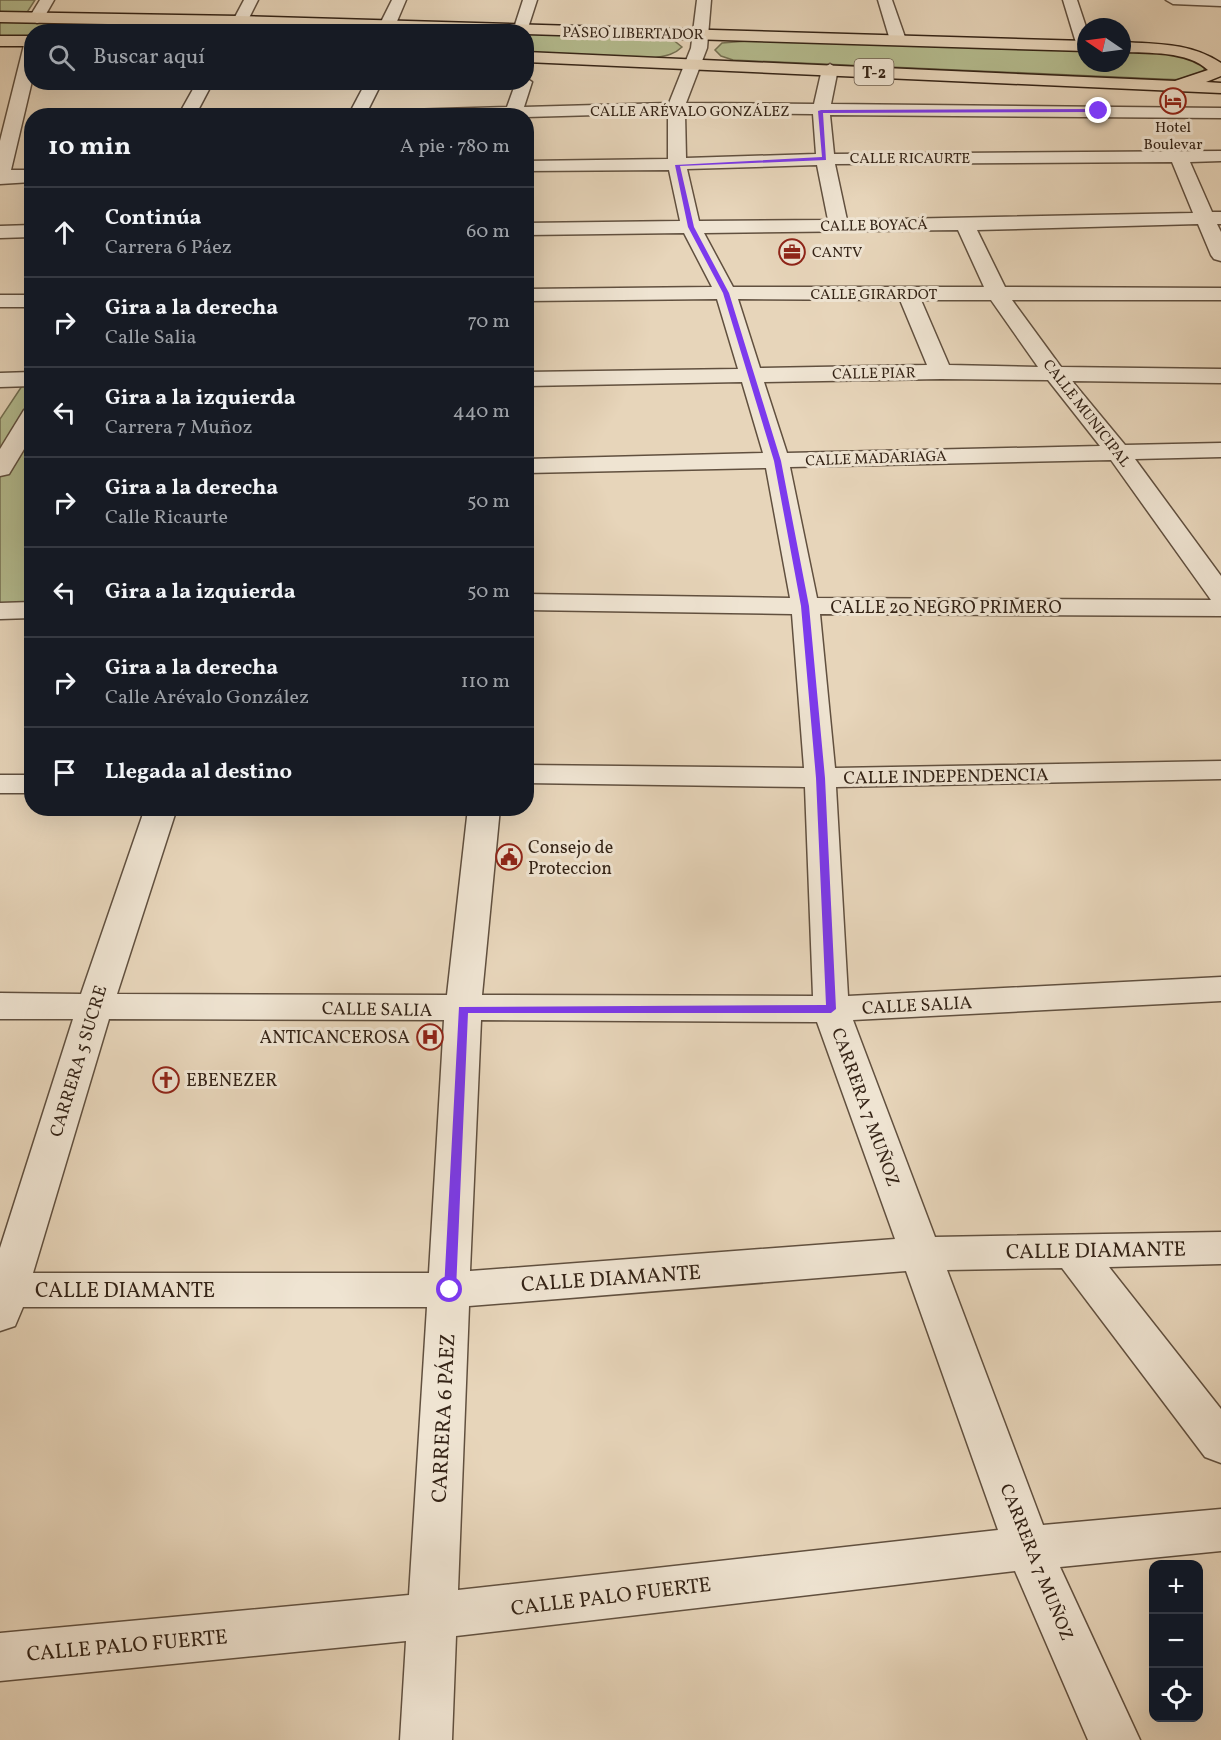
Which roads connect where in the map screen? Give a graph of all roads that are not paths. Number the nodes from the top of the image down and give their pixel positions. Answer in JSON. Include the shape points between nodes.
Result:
{"nodes":[{"id":1,"x":47,"y":0,"type":"edge"},
{"id":2,"x":251,"y":0,"type":"edge"},
{"id":3,"x":399,"y":0,"type":"edge"},
{"id":4,"x":530,"y":0,"type":"edge"},
{"id":5,"x":704,"y":0,"type":"edge"},
{"id":6,"x":885,"y":0,"type":"edge"},
{"id":7,"x":1070,"y":0,"type":"edge"},
{"id":8,"x":1173,"y":0,"type":"edge"},
{"id":9,"x":1221,"y":2,"type":"edge"},
{"id":10,"x":0,"y":17,"type":"edge"},
{"id":11,"x":37,"y":18,"type":"junction"},
{"id":12,"x":1077,"y":20,"type":"edge"},
{"id":13,"x":186,"y":24,"type":"edge"},
{"id":14,"x":237,"y":24,"type":"edge"},
{"id":15,"x":388,"y":24,"type":"edge"},
{"id":16,"x":523,"y":24,"type":"edge"},
{"id":17,"x":534,"y":31,"type":"edge"},
{"id":18,"x":658,"y":34,"type":"junction"},
{"id":19,"x":749,"y":37,"type":"junction"},
{"id":20,"x":898,"y":40,"type":"junction"},
{"id":21,"x":0,"y":41,"type":"edge"},
{"id":22,"x":24,"y":42,"type":"edge"},
{"id":23,"x":1077,"y":46,"type":"edge"},
{"id":24,"x":1131,"y":48,"type":"edge"},
{"id":25,"x":698,"y":49,"type":"junction"},
{"id":26,"x":1155,"y":49,"type":"junction"},
{"id":27,"x":1221,"y":51,"type":"edge"},
{"id":28,"x":534,"y":57,"type":"edge"},
{"id":29,"x":645,"y":61,"type":"junction"},
{"id":30,"x":741,"y":65,"type":"junction"},
{"id":31,"x":24,"y":69,"type":"edge"},
{"id":32,"x":830,"y":69,"type":"junction"},
{"id":33,"x":1088,"y":82,"type":"junction"},
{"id":34,"x":1167,"y":85,"type":"junction"},
{"id":35,"x":1221,"y":88,"type":"edge"},
{"id":36,"x":201,"y":90,"type":"edge"},
{"id":37,"x":370,"y":90,"type":"edge"},
{"id":38,"x":521,"y":90,"type":"edge"},
{"id":39,"x":190,"y":108,"type":"edge"},
{"id":40,"x":360,"y":108,"type":"edge"},
{"id":41,"x":514,"y":108,"type":"edge"},
{"id":42,"x":676,"y":108,"type":"junction"},
{"id":43,"x":821,"y":111,"type":"junction"},
{"id":44,"x":1099,"y":111,"type":"junction"},
{"id":45,"x":534,"y":113,"type":"edge"},
{"id":46,"x":1221,"y":113,"type":"edge"},
{"id":47,"x":24,"y":126,"type":"edge"},
{"id":48,"x":6,"y":127,"type":"edge"},
{"id":49,"x":1221,"y":156,"type":"edge"},
{"id":50,"x":1121,"y":157,"type":"junction"},
{"id":51,"x":1179,"y":157,"type":"junction"},
{"id":52,"x":825,"y":159,"type":"junction"},
{"id":53,"x":677,"y":165,"type":"junction"},
{"id":54,"x":534,"y":166,"type":"edge"},
{"id":55,"x":24,"y":176,"type":"edge"},
{"id":56,"x":1,"y":177,"type":"edge"},
{"id":57,"x":1213,"y":218,"type":"edge"},
{"id":58,"x":965,"y":224,"type":"junction"},
{"id":59,"x":839,"y":226,"type":"junction"},
{"id":60,"x":691,"y":227,"type":"junction"},
{"id":61,"x":534,"y":229,"type":"edge"},
{"id":62,"x":24,"y":231,"type":"edge"},
{"id":63,"x":0,"y":232,"type":"edge"},
{"id":64,"x":1221,"y":255,"type":"edge"},
{"id":65,"x":726,"y":293,"type":"junction"},
{"id":66,"x":1221,"y":294,"type":"edge"},
{"id":67,"x":534,"y":295,"type":"edge"},
{"id":68,"x":909,"y":295,"type":"junction"},
{"id":69,"x":998,"y":295,"type":"junction"},
{"id":70,"x":0,"y":301,"type":"edge"},
{"id":71,"x":24,"y":301,"type":"edge"},
{"id":72,"x":941,"y":372,"type":"junction"},
{"id":73,"x":1053,"y":372,"type":"junction"},
{"id":74,"x":752,"y":375,"type":"junction"},
{"id":75,"x":1221,"y":375,"type":"edge"},
{"id":76,"x":24,"y":379,"type":"edge"},
{"id":77,"x":534,"y":379,"type":"edge"},
{"id":78,"x":0,"y":380,"type":"edge"},
{"id":79,"x":24,"y":429,"type":"edge"},
{"id":80,"x":1221,"y":450,"type":"edge"},
{"id":81,"x":1117,"y":451,"type":"junction"},
{"id":82,"x":777,"y":461,"type":"junction"},
{"id":83,"x":534,"y":466,"type":"edge"},
{"id":84,"x":24,"y":467,"type":"edge"},
{"id":85,"x":1,"y":468,"type":"edge"},
{"id":86,"x":1221,"y":595,"type":"edge"},
{"id":87,"x":534,"y":602,"type":"edge"},
{"id":88,"x":805,"y":606,"type":"junction"},
{"id":89,"x":1221,"y":608,"type":"edge"},
{"id":90,"x":24,"y":610,"type":"edge"},
{"id":91,"x":0,"y":611,"type":"edge"},
{"id":92,"x":1221,"y":770,"type":"edge"},
{"id":93,"x":534,"y":774,"type":"edge"},
{"id":94,"x":820,"y":778,"type":"junction"},
{"id":95,"x":0,"y":784,"type":"edge"},
{"id":96,"x":24,"y":784,"type":"edge"},
{"id":97,"x":158,"y":816,"type":"edge"},
{"id":98,"x":483,"y":816,"type":"edge"},
{"id":99,"x":1221,"y":989,"type":"edge"},
{"id":100,"x":0,"y":1006,"type":"edge"},
{"id":101,"x":95,"y":1006,"type":"junction"},
{"id":102,"x":831,"y":1009,"type":"junction"},
{"id":103,"x":463,"y":1010,"type":"junction"},
{"id":104,"x":1221,"y":1248,"type":"edge"},
{"id":105,"x":1072,"y":1250,"type":"junction"},
{"id":106,"x":920,"y":1254,"type":"junction"},
{"id":107,"x":450,"y":1290,"type":"junction"},
{"id":108,"x":2,"y":1298,"type":"edge"},
{"id":109,"x":1221,"y":1443,"type":"edge"},
{"id":110,"x":1221,"y":1530,"type":"edge"},
{"id":111,"x":1028,"y":1548,"type":"junction"},
{"id":112,"x":431,"y":1616,"type":"junction"},
{"id":113,"x":0,"y":1657,"type":"edge"},
{"id":114,"x":426,"y":1740,"type":"edge"},
{"id":115,"x":1114,"y":1740,"type":"edge"}],
"edges":[{"from":1,"to":11,"type":"street"},
{"from":2,"to":14,"type":"street"},
{"from":3,"to":15,"type":"street"},
{"from":4,"to":16,"type":"street"},
{"from":5,"to":25,"type":"street","name":"CARRERA 7 MUÑOZ"},
{"from":6,"to":20,"type":"street"},
{"from":7,"to":12,"type":"street"},
{"from":8,"to":9,"type":"street"},
{"from":10,"to":11,"type":"highway","name":"PASEO LIBERTADOR","number":"T-2"},
{"from":11,"to":13,"type":"highway","name":"PASEO LIBERTADOR","number":"T-2"},
{"from":17,"to":18,"type":"highway","name":"PASEO LIBERTADOR","number":"T-2"},
{"from":18,"to":25,"type":"highway","name":"PASEO LIBERTADOR","number":"T-2"},
{"from":18,"to":29,"type":"highway","via":[[673,37],[686,47],[672,56]]},
{"from":19,"to":20,"type":"highway","name":"PASEO LIBERTADOR","number":"T-2"},
{"from":19,"to":25,"type":"highway","name":"PASEO LIBERTADOR","number":"T-2"},
{"from":19,"to":30,"type":"highway","via":[[709,47],[716,57]]},
{"from":20,"to":23,"type":"highway","name":"PASEO LIBERTADOR","number":"T-2"},
{"from":21,"to":22,"type":"highway"},
{"from":24,"to":26,"type":"highway"},
{"from":25,"to":29,"type":"highway","name":"PASEO LIBERTADOR","number":"T-2"},
{"from":25,"to":30,"type":"highway","name":"PASEO LIBERTADOR","number":"T-2"},
{"from":25,"to":42,"type":"street","name":"CARRERA 7 MUÑOZ"},
{"from":26,"to":27,"type":"highway"},
{"from":26,"to":34,"type":"highway","via":[[1190,56],[1216,67],[1216,72],[1195,81]]},
{"from":28,"to":29,"type":"highway","name":"PASEO LIBERTADOR","number":"T-2"},
{"from":30,"to":32,"type":"highway","name":"PASEO LIBERTADOR","number":"T-2"},
{"from":31,"to":48,"type":"street"},
{"from":32,"to":33,"type":"highway","name":"PASEO LIBERTADOR","number":"T-2"},
{"from":32,"to":43,"type":"street"},
{"from":33,"to":34,"type":"highway","name":"PASEO LIBERTADOR","number":"T-2"},
{"from":33,"to":44,"type":"street"},
{"from":34,"to":35,"type":"highway","name":"PASEO LIBERTADOR","number":"T-2"},
{"from":36,"to":39,"type":"street"},
{"from":37,"to":40,"type":"street"},
{"from":38,"to":41,"type":"street"},
{"from":42,"to":43,"type":"street","name":"CALLE ARÉVALO GONZÁLEZ"},
{"from":42,"to":45,"type":"street","name":"CALLE ARÉVALO GONZÁLEZ"},
{"from":42,"to":53,"type":"street","name":"CARRERA 7 MUÑOZ"},
{"from":43,"to":44,"type":"street","name":"CALLE ARÉVALO GONZÁLEZ"},
{"from":43,"to":52,"type":"street"},
{"from":44,"to":46,"type":"street","name":"CALLE ARÉVALO GONZÁLEZ"},
{"from":44,"to":50,"type":"street"},
{"from":47,"to":48,"type":"street"},
{"from":48,"to":56,"type":"street"},
{"from":49,"to":51,"type":"street","name":"CALLE RICAURTE"},
{"from":50,"to":51,"type":"street","name":"CALLE RICAURTE"},
{"from":50,"to":52,"type":"street","name":"CALLE RICAURTE"},
{"from":51,"to":57,"type":"street"},
{"from":52,"to":53,"type":"street","name":"CALLE RICAURTE"},
{"from":52,"to":59,"type":"street"},
{"from":53,"to":54,"type":"street","name":"CALLE RICAURTE"},
{"from":53,"to":60,"type":"street","name":"CARRERA 7 MUÑOZ"},
{"from":55,"to":56,"type":"street"},
{"from":57,"to":58,"type":"street","name":"CALLE BOYACÁ"},
{"from":57,"to":64,"type":"street"},
{"from":58,"to":59,"type":"street","name":"CALLE BOYACÁ"},
{"from":58,"to":69,"type":"street","name":"CALLE MUNICIPAL"},
{"from":59,"to":60,"type":"street","name":"CALLE BOYACÁ"},
{"from":60,"to":61,"type":"street","name":"CALLE BOYACÁ"},
{"from":60,"to":65,"type":"street","name":"CARRERA 7 MUÑOZ"},
{"from":62,"to":63,"type":"street"},
{"from":65,"to":67,"type":"street","name":"CALLE GIRARDOT"},
{"from":65,"to":68,"type":"street","name":"CALLE GIRARDOT"},
{"from":65,"to":74,"type":"street","name":"CARRERA 7 MUÑOZ"},
{"from":66,"to":69,"type":"street","name":"CALLE GIRARDOT"},
{"from":68,"to":69,"type":"street","name":"CALLE GIRARDOT"},
{"from":68,"to":72,"type":"street"},
{"from":69,"to":73,"type":"street","name":"CALLE MUNICIPAL"},
{"from":70,"to":71,"type":"street"},
{"from":72,"to":73,"type":"street","name":"CALLE PIAR"},
{"from":72,"to":74,"type":"street","name":"CALLE PIAR"},
{"from":73,"to":75,"type":"street","name":"CALLE PIAR"},
{"from":73,"to":81,"type":"street","name":"CALLE MUNICIPAL"},
{"from":74,"to":77,"type":"street","name":"CALLE PIAR"},
{"from":74,"to":82,"type":"street","name":"CARRERA 7 MUÑOZ"},
{"from":76,"to":78,"type":"street"},
{"from":79,"to":85,"type":"street"},
{"from":80,"to":81,"type":"street","name":"CALLE MADARIAGA"},
{"from":81,"to":82,"type":"street","name":"CALLE MADARIAGA"},
{"from":81,"to":86,"type":"street","name":"CALLE MUNICIPAL"},
{"from":82,"to":83,"type":"street","name":"CALLE MADARIAGA"},
{"from":82,"to":88,"type":"street","name":"CARRERA 7 MUÑOZ"},
{"from":84,"to":85,"type":"street"},
{"from":87,"to":88,"type":"street","name":"CALLE 20 NEGRO PRIMERO"},
{"from":88,"to":89,"type":"street","name":"CALLE 20 NEGRO PRIMERO"},
{"from":88,"to":94,"type":"street","name":"CARRERA 7 MUÑOZ"},
{"from":90,"to":91,"type":"street"},
{"from":92,"to":94,"type":"street","name":"CALLE INDEPENDENCIA"},
{"from":93,"to":94,"type":"street","name":"CALLE INDEPENDENCIA"},
{"from":94,"to":102,"type":"street","name":"CARRERA 7 MUÑOZ"},
{"from":95,"to":96,"type":"street"},
{"from":97,"to":101,"type":"street","name":"CARRERA 5 SUCRE"},
{"from":98,"to":103,"type":"street","name":"CARRERA 6 PÁEZ"},
{"from":99,"to":102,"type":"street","name":"CALLE SALIA"},
{"from":100,"to":101,"type":"street","name":"CALLE SALIA"},
{"from":101,"to":103,"type":"street","name":"CALLE SALIA"},
{"from":101,"to":108,"type":"street","name":"CARRERA 5 SUCRE"},
{"from":102,"to":103,"type":"street","name":"CALLE SALIA"},
{"from":102,"to":106,"type":"street","name":"CARRERA 7 MUÑOZ"},
{"from":103,"to":107,"type":"street","name":"CARRERA 6 PÁEZ"},
{"from":104,"to":105,"type":"street","name":"CALLE DIAMANTE"},
{"from":105,"to":106,"type":"street","name":"CALLE DIAMANTE"},
{"from":105,"to":109,"type":"street"},
{"from":106,"to":107,"type":"street","name":"CALLE DIAMANTE"},
{"from":106,"to":111,"type":"street","name":"CARRERA 7 MUÑOZ"},
{"from":107,"to":108,"type":"street","name":"CALLE DIAMANTE"},
{"from":107,"to":112,"type":"street","name":"CARRERA 6 PÁEZ"},
{"from":110,"to":111,"type":"street","name":"CALLE PALO FUERTE"},
{"from":111,"to":112,"type":"street","name":"CALLE PALO FUERTE"},
{"from":111,"to":115,"type":"street","name":"CARRERA 7 MUÑOZ"},
{"from":112,"to":113,"type":"street","name":"CALLE PALO FUERTE"},
{"from":112,"to":114,"type":"street","name":"CARRERA 6 PÁEZ"}]}
